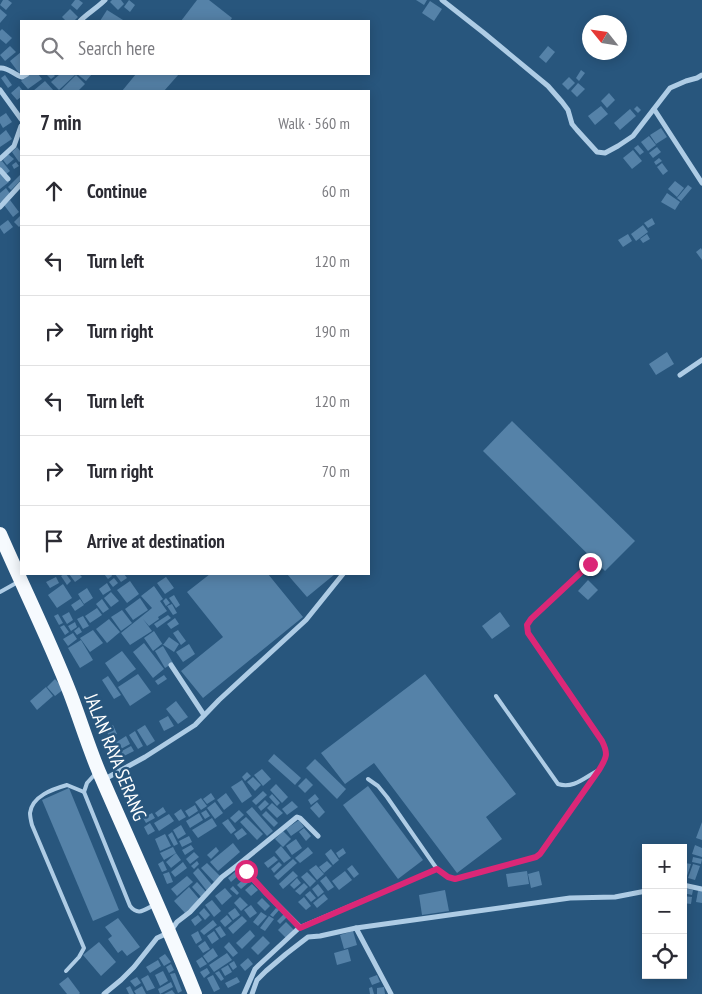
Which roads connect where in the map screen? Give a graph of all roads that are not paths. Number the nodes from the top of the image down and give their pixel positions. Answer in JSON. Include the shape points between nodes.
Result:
{"nodes":[{"id":1,"x":105,"y":0,"type":"edge"},
{"id":2,"x":442,"y":0,"type":"edge"},
{"id":3,"x":81,"y":20,"type":"edge"},
{"id":4,"x":0,"y":68,"type":"edge"},
{"id":5,"x":25,"y":75,"type":"edge"},
{"id":6,"x":702,"y":75,"type":"edge"},
{"id":7,"x":0,"y":90,"type":"edge"},
{"id":8,"x":654,"y":109,"type":"junction"},
{"id":9,"x":20,"y":118,"type":"edge"},
{"id":10,"x":20,"y":129,"type":"edge"},
{"id":11,"x":0,"y":159,"type":"edge"},
{"id":12,"x":0,"y":170,"type":"edge"},
{"id":13,"x":8,"y":179,"type":"dead end"},
{"id":14,"x":702,"y":183,"type":"edge"},
{"id":15,"x":20,"y":185,"type":"edge"},
{"id":16,"x":0,"y":207,"type":"edge"},
{"id":17,"x":702,"y":360,"type":"edge"},
{"id":18,"x":680,"y":375,"type":"dead end"},
{"id":19,"x":0,"y":534,"type":"edge"},
{"id":20,"x":590,"y":564,"type":"dead end"},
{"id":21,"x":342,"y":575,"type":"edge"},
{"id":22,"x":20,"y":581,"type":"junction"},
{"id":23,"x":0,"y":592,"type":"edge"},
{"id":24,"x":171,"y":665,"type":"dead end"},
{"id":25,"x":496,"y":696,"type":"dead end"},
{"id":26,"x":204,"y":715,"type":"junction"},
{"id":27,"x":599,"y":770,"type":"junction"},
{"id":28,"x":101,"y":775,"type":"junction"},
{"id":29,"x":368,"y":779,"type":"dead end"},
{"id":30,"x":84,"y":792,"type":"junction"},
{"id":31,"x":318,"y":836,"type":"dead end"},
{"id":32,"x":239,"y":864,"type":"junction"},
{"id":33,"x":437,"y":869,"type":"junction"},
{"id":34,"x":687,"y":886,"type":"edge"},
{"id":35,"x":702,"y":889,"type":"edge"},
{"id":36,"x":642,"y":892,"type":"edge"},
{"id":37,"x":156,"y":904,"type":"junction"},
{"id":38,"x":300,"y":928,"type":"junction"},
{"id":39,"x":356,"y":928,"type":"junction"},
{"id":40,"x":170,"y":932,"type":"junction"},
{"id":41,"x":66,"y":971,"type":"dead end"},
{"id":42,"x":104,"y":994,"type":"edge"},
{"id":43,"x":195,"y":994,"type":"edge"},
{"id":44,"x":244,"y":994,"type":"edge"},
{"id":45,"x":252,"y":994,"type":"edge"},
{"id":46,"x":391,"y":994,"type":"edge"}],
"edges":[{"from":1,"to":3,"type":"street"},
{"from":2,"to":8,"type":"street","via":[[548,86],[565,106],[572,124],[597,152],[605,153],[633,136]]},
{"from":4,"to":5,"type":"street","via":[[18,76]]},
{"from":6,"to":8,"type":"street","via":[[670,88]]},
{"from":7,"to":9,"type":"street"},
{"from":8,"to":14,"type":"street"},
{"from":10,"to":11,"type":"street","via":[[14,146]]},
{"from":12,"to":13,"type":"street"},
{"from":15,"to":16,"type":"street"},
{"from":17,"to":18,"type":"street"},
{"from":19,"to":22,"type":"highway","name":"JALAN RAYA SERANG"},
{"from":20,"to":27,"type":"lane","via":[[527,625],[528,633],[606,749],[606,758]]},
{"from":21,"to":26,"type":"street","via":[[306,620]]},
{"from":22,"to":23,"type":"lane"},
{"from":22,"to":28,"type":"highway","name":"JALAN RAYA SERANG","via":[[71,694]]},
{"from":24,"to":26,"type":"street"},
{"from":25,"to":27,"type":"lane","via":[[558,784],[574,784]]},
{"from":26,"to":28,"type":"street","via":[[195,725],[145,757]]},
{"from":27,"to":33,"type":"lane","via":[[536,857],[455,879]]},
{"from":28,"to":30,"type":"lane","via":[[87,783]]},
{"from":28,"to":37,"type":"highway","name":"JALAN RAYA SERANG"},
{"from":29,"to":33,"type":"lane","via":[[387,797]]},
{"from":30,"to":37,"type":"lane","via":[[130,906],[139,912]]},
{"from":30,"to":41,"type":"lane","via":[[67,785],[51,789],[37,799],[30,811],[32,825],[84,948],[80,958]]},
{"from":31,"to":32,"type":"street","via":[[297,817]]},
{"from":32,"to":38,"type":"street"},
{"from":32,"to":40,"type":"street","via":[[222,877]]},
{"from":33,"to":38,"type":"lane"},
{"from":34,"to":35,"type":"street"},
{"from":36,"to":39,"type":"street","via":[[615,897],[570,898]]},
{"from":37,"to":40,"type":"highway","name":"JALAN RAYA SERANG"},
{"from":38,"to":44,"type":"street","via":[[255,969]]},
{"from":39,"to":45,"type":"street","via":[[308,937],[257,980]]},
{"from":39,"to":46,"type":"street"},
{"from":40,"to":42,"type":"street","via":[[157,938],[134,967]]},
{"from":40,"to":43,"type":"highway","name":"JALAN RAYA SERANG"}]}
